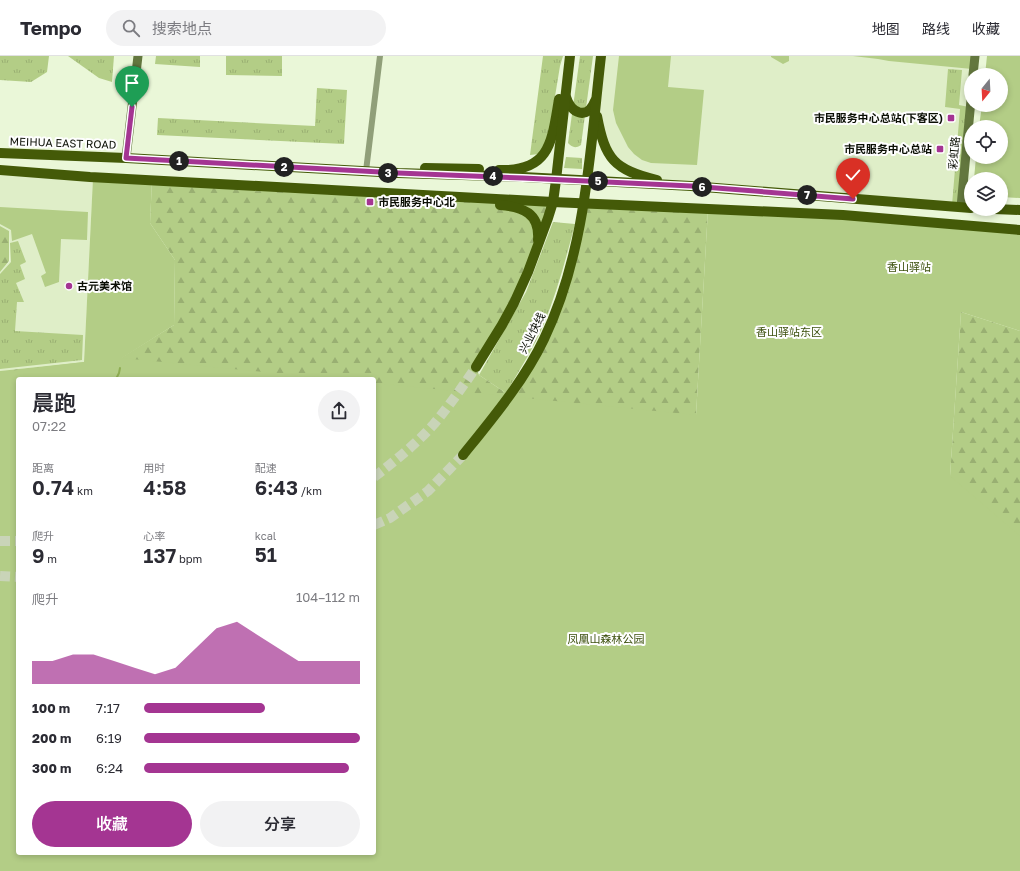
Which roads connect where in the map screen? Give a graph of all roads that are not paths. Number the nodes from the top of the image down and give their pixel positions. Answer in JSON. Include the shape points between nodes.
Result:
{"nodes":[{"id":1,"x":138,"y":56,"type":"edge"},
{"id":2,"x":380,"y":56,"type":"edge"},
{"id":3,"x":569,"y":56,"type":"edge"},
{"id":4,"x":601,"y":56,"type":"edge"},
{"id":5,"x":975,"y":56,"type":"edge"},
{"id":6,"x":974,"y":68,"type":"edge"},
{"id":7,"x":596,"y":96,"type":"junction"},
{"id":8,"x":566,"y":97,"type":"junction"},
{"id":9,"x":595,"y":107,"type":"junction"},
{"id":10,"x":970,"y":112,"type":"edge"},
{"id":11,"x":0,"y":153,"type":"edge"},
{"id":12,"x":126,"y":158,"type":"junction"},
{"id":13,"x":0,"y":170,"type":"edge"},
{"id":14,"x":366,"y":171,"type":"junction"},
{"id":15,"x":968,"y":172,"type":"edge"},
{"id":16,"x":398,"y":173,"type":"junction"},
{"id":17,"x":556,"y":180,"type":"junction"},
{"id":18,"x":586,"y":181,"type":"junction"},
{"id":19,"x":691,"y":186,"type":"junction"},
{"id":20,"x":403,"y":194,"type":"junction"},
{"id":21,"x":553,"y":202,"type":"junction"},
{"id":22,"x":584,"y":203,"type":"junction"},
{"id":23,"x":964,"y":208,"type":"edge"},
{"id":24,"x":1008,"y":210,"type":"edge"},
{"id":25,"x":1020,"y":210,"type":"edge"},
{"id":26,"x":1020,"y":230,"type":"edge"},
{"id":27,"x":538,"y":245,"type":"junction"},
{"id":28,"x":476,"y":367,"type":"tunnel mouth"},
{"id":29,"x":463,"y":455,"type":"tunnel mouth"}],
"edges":[{"from":1,"to":12,"type":"street"},
{"from":2,"to":14,"type":"street"},
{"from":3,"to":8,"type":"main road"},
{"from":3,"to":16,"type":"main road","via":[[564,68],[550,145],[532,164],[512,170],[432,168]]},
{"from":4,"to":7,"type":"main road","name":"兴业快线"},
{"from":5,"to":6,"type":"street"},
{"from":7,"to":8,"type":"main road","via":[[591,108],[582,113],[570,107]]},
{"from":7,"to":9,"type":"main road","name":"兴业快线"},
{"from":8,"to":17,"type":"main road"},
{"from":9,"to":18,"type":"main road","name":"兴业快线"},
{"from":9,"to":19,"type":"main road","via":[[602,141],[613,160],[637,174]]},
{"from":10,"to":15,"type":"street","name":"彩虹路"},
{"from":11,"to":12,"type":"main road","name":"MEIHUA EAST ROAD"},
{"from":12,"to":14,"type":"main road","name":"MEIHUA EAST ROAD"},
{"from":13,"to":20,"type":"main road"},
{"from":14,"to":16,"type":"main road","name":"MEIHUA EAST ROAD"},
{"from":16,"to":17,"type":"main road","name":"MEIHUA EAST ROAD"},
{"from":17,"to":18,"type":"main road","name":"MEIHUA EAST ROAD"},
{"from":17,"to":21,"type":"main road"},
{"from":18,"to":19,"type":"main road","name":"MEIHUA EAST ROAD"},
{"from":18,"to":22,"type":"main road","name":"兴业快线"},
{"from":19,"to":23,"type":"main road"},
{"from":20,"to":21,"type":"main road"},
{"from":20,"to":27,"type":"main road","via":[[435,201],[522,209],[536,223]]},
{"from":21,"to":22,"type":"main road"},
{"from":21,"to":27,"type":"main road"},
{"from":22,"to":26,"type":"main road","via":[[842,215]]},
{"from":22,"to":29,"type":"main road","name":"兴业快线","via":[[570,269],[544,340],[512,392]]},
{"from":24,"to":25,"type":"main road"},
{"from":27,"to":28,"type":"main road","via":[[514,303]]}]}
